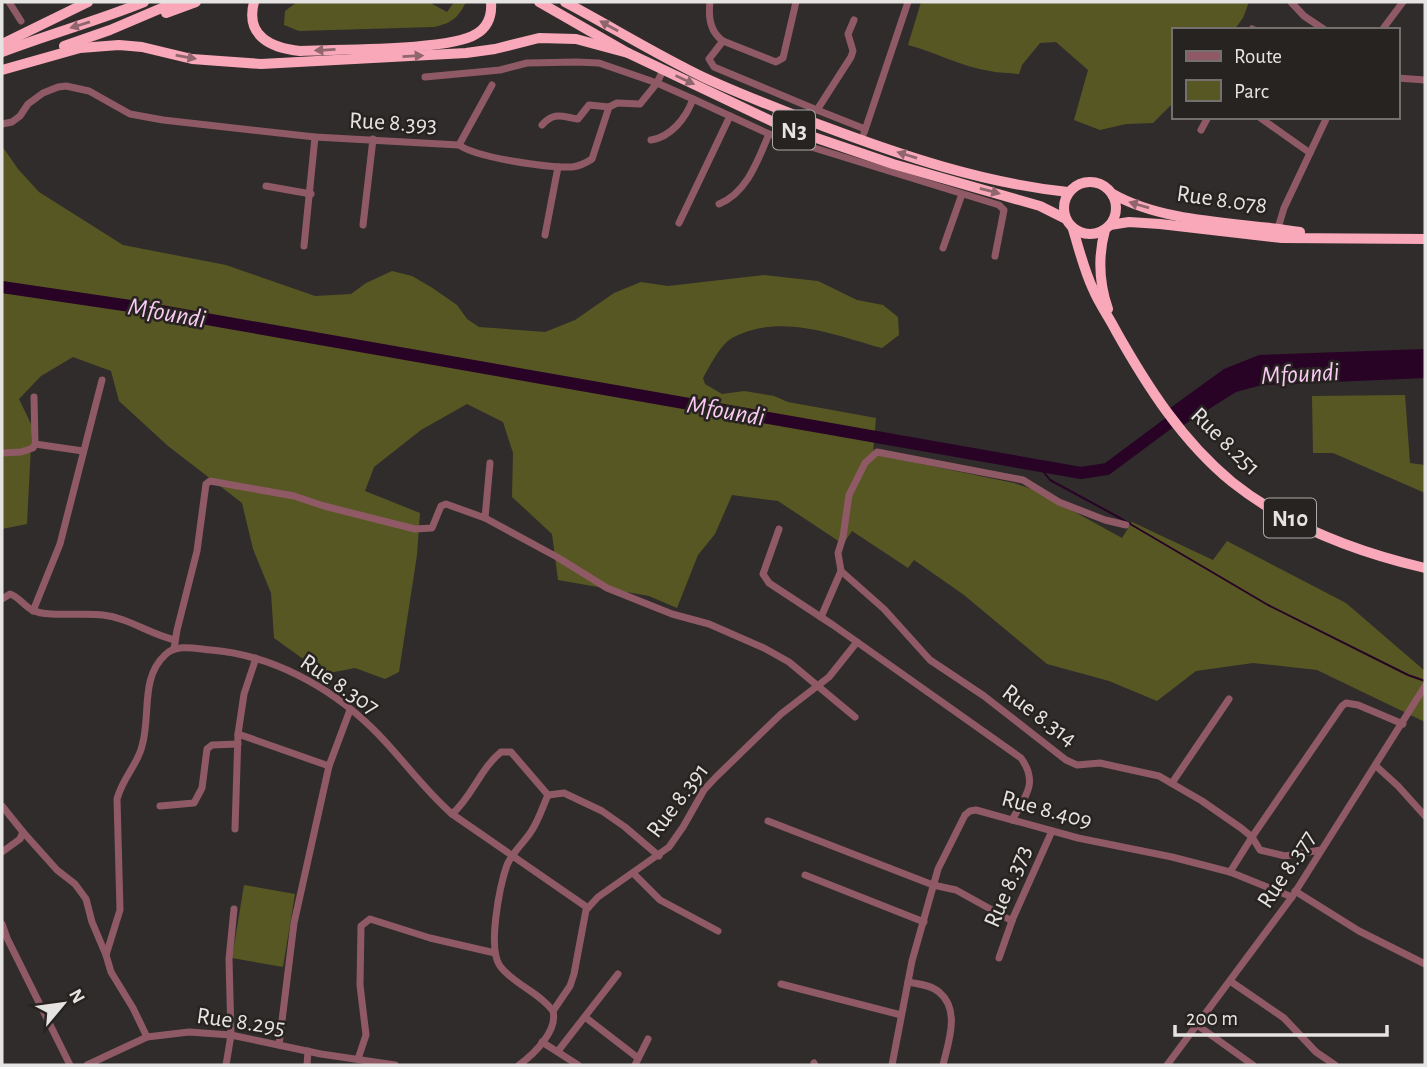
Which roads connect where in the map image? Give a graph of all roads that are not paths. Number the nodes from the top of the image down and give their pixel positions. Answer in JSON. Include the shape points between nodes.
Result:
{"nodes":[{"id":1,"x":9,"y":2,"type":"edge"},
{"id":2,"x":88,"y":2,"type":"edge"},
{"id":3,"x":144,"y":2,"type":"edge"},
{"id":4,"x":176,"y":2,"type":"edge"},
{"id":5,"x":196,"y":2,"type":"edge"},
{"id":6,"x":254,"y":2,"type":"edge"},
{"id":7,"x":491,"y":2,"type":"edge"},
{"id":8,"x":539,"y":2,"type":"edge"},
{"id":9,"x":565,"y":2,"type":"edge"},
{"id":10,"x":709,"y":2,"type":"edge"},
{"id":11,"x":796,"y":2,"type":"edge"},
{"id":12,"x":908,"y":2,"type":"edge"},
{"id":13,"x":1291,"y":2,"type":"edge"},
{"id":14,"x":1403,"y":2,"type":"edge"},
{"id":15,"x":140,"y":18,"type":"junction"},
{"id":16,"x":854,"y":20,"type":"dead end"},
{"id":17,"x":21,"y":21,"type":"dead end"},
{"id":18,"x":1322,"y":28,"type":"edge"},
{"id":19,"x":1384,"y":28,"type":"edge"},
{"id":20,"x":723,"y":41,"type":"junction"},
{"id":21,"x":2,"y":44,"type":"edge"},
{"id":22,"x":2,"y":52,"type":"edge"},
{"id":23,"x":628,"y":53,"type":"junction"},
{"id":24,"x":2,"y":69,"type":"edge"},
{"id":25,"x":663,"y":70,"type":"junction"},
{"id":26,"x":425,"y":77,"type":"dead end"},
{"id":27,"x":1399,"y":78,"type":"edge"},
{"id":28,"x":1425,"y":80,"type":"edge"},
{"id":29,"x":657,"y":83,"type":"junction"},
{"id":30,"x":492,"y":85,"type":"dead end"},
{"id":31,"x":693,"y":99,"type":"junction"},
{"id":32,"x":609,"y":107,"type":"junction"},
{"id":33,"x":817,"y":110,"type":"junction"},
{"id":34,"x":730,"y":116,"type":"junction"},
{"id":35,"x":1207,"y":119,"type":"edge"},
{"id":36,"x":1262,"y":119,"type":"edge"},
{"id":37,"x":1326,"y":119,"type":"edge"},
{"id":38,"x":2,"y":124,"type":"edge"},
{"id":39,"x":542,"y":125,"type":"dead end"},
{"id":40,"x":1201,"y":130,"type":"dead end"},
{"id":41,"x":769,"y":134,"type":"junction"},
{"id":42,"x":864,"y":135,"type":"junction"},
{"id":43,"x":315,"y":137,"type":"junction"},
{"id":44,"x":373,"y":139,"type":"junction"},
{"id":45,"x":651,"y":140,"type":"dead end"},
{"id":46,"x":459,"y":145,"type":"junction"},
{"id":47,"x":1310,"y":153,"type":"junction"},
{"id":48,"x":558,"y":167,"type":"junction"},
{"id":49,"x":267,"y":186,"type":"dead end"},
{"id":50,"x":952,"y":186,"type":"junction"},
{"id":51,"x":1068,"y":191,"type":"junction"},
{"id":52,"x":311,"y":194,"type":"junction"},
{"id":53,"x":962,"y":194,"type":"junction"},
{"id":54,"x":1113,"y":194,"type":"junction"},
{"id":55,"x":719,"y":204,"type":"dead end"},
{"id":56,"x":679,"y":223,"type":"dead end"},
{"id":57,"x":1069,"y":224,"type":"junction"},
{"id":58,"x":363,"y":225,"type":"dead end"},
{"id":59,"x":1107,"y":227,"type":"junction"},
{"id":60,"x":1278,"y":228,"type":"junction"},
{"id":61,"x":545,"y":235,"type":"dead end"},
{"id":62,"x":1327,"y":237,"type":"junction"},
{"id":63,"x":1425,"y":239,"type":"edge"},
{"id":64,"x":304,"y":246,"type":"dead end"},
{"id":65,"x":943,"y":248,"type":"dead end"},
{"id":66,"x":995,"y":256,"type":"dead end"},
{"id":67,"x":1115,"y":328,"type":"junction"},
{"id":68,"x":102,"y":380,"type":"dead end"},
{"id":69,"x":34,"y":397,"type":"dead end"},
{"id":70,"x":35,"y":444,"type":"junction"},
{"id":71,"x":83,"y":451,"type":"junction"},
{"id":72,"x":2,"y":453,"type":"edge"},
{"id":73,"x":491,"y":463,"type":"dead end"},
{"id":74,"x":485,"y":518,"type":"junction"},
{"id":75,"x":1126,"y":525,"type":"dead end"},
{"id":76,"x":779,"y":529,"type":"dead end"},
{"id":77,"x":1425,"y":568,"type":"edge"},
{"id":78,"x":841,"y":570,"type":"junction"},
{"id":79,"x":2,"y":599,"type":"edge"},
{"id":80,"x":33,"y":611,"type":"junction"},
{"id":81,"x":821,"y":617,"type":"junction"},
{"id":82,"x":175,"y":640,"type":"junction"},
{"id":83,"x":857,"y":642,"type":"junction"},
{"id":84,"x":174,"y":649,"type":"junction"},
{"id":85,"x":256,"y":658,"type":"junction"},
{"id":86,"x":819,"y":685,"type":"junction"},
{"id":87,"x":1425,"y":686,"type":"edge"},
{"id":88,"x":1229,"y":699,"type":"dead end"},
{"id":89,"x":350,"y":710,"type":"junction"},
{"id":90,"x":855,"y":717,"type":"dead end"},
{"id":91,"x":1403,"y":724,"type":"junction"},
{"id":92,"x":238,"y":734,"type":"junction"},
{"id":93,"x":238,"y":744,"type":"junction"},
{"id":94,"x":329,"y":766,"type":"junction"},
{"id":95,"x":1376,"y":766,"type":"junction"},
{"id":96,"x":1172,"y":783,"type":"junction"},
{"id":97,"x":548,"y":795,"type":"junction"},
{"id":98,"x":2,"y":806,"type":"edge"},
{"id":99,"x":160,"y":806,"type":"dead end"},
{"id":100,"x":452,"y":814,"type":"junction"},
{"id":101,"x":1425,"y":816,"type":"edge"},
{"id":102,"x":1012,"y":820,"type":"junction"},
{"id":103,"x":768,"y":821,"type":"dead end"},
{"id":104,"x":235,"y":829,"type":"dead end"},
{"id":105,"x":1052,"y":831,"type":"junction"},
{"id":106,"x":23,"y":832,"type":"junction"},
{"id":107,"x":1251,"y":837,"type":"junction"},
{"id":108,"x":1321,"y":850,"type":"junction"},
{"id":109,"x":2,"y":852,"type":"edge"},
{"id":110,"x":512,"y":856,"type":"junction"},
{"id":111,"x":659,"y":856,"type":"junction"},
{"id":112,"x":633,"y":873,"type":"junction"},
{"id":113,"x":1230,"y":873,"type":"junction"},
{"id":114,"x":805,"y":875,"type":"dead end"},
{"id":115,"x":933,"y":885,"type":"junction"},
{"id":116,"x":1293,"y":894,"type":"junction"},
{"id":117,"x":588,"y":908,"type":"junction"},
{"id":118,"x":234,"y":909,"type":"dead end"},
{"id":119,"x":1012,"y":921,"type":"junction"},
{"id":120,"x":924,"y":922,"type":"junction"},
{"id":121,"x":2,"y":923,"type":"edge"},
{"id":122,"x":718,"y":931,"type":"dead end"},
{"id":123,"x":495,"y":953,"type":"junction"},
{"id":124,"x":107,"y":955,"type":"junction"},
{"id":125,"x":999,"y":958,"type":"dead end"},
{"id":126,"x":1425,"y":964,"type":"edge"},
{"id":127,"x":618,"y":974,"type":"dead end"},
{"id":128,"x":1230,"y":981,"type":"junction"},
{"id":129,"x":908,"y":982,"type":"junction"},
{"id":130,"x":781,"y":984,"type":"dead end"},
{"id":131,"x":553,"y":1012,"type":"junction"},
{"id":132,"x":901,"y":1015,"type":"junction"},
{"id":133,"x":585,"y":1017,"type":"junction"},
{"id":134,"x":1197,"y":1025,"type":"junction"},
{"id":135,"x":231,"y":1035,"type":"junction"},
{"id":136,"x":147,"y":1037,"type":"junction"},
{"id":137,"x":648,"y":1039,"type":"dead end"},
{"id":138,"x":542,"y":1042,"type":"junction"},
{"id":139,"x":279,"y":1045,"type":"junction"},
{"id":140,"x":308,"y":1051,"type":"junction"},
{"id":141,"x":558,"y":1051,"type":"junction"},
{"id":142,"x":358,"y":1059,"type":"junction"},
{"id":143,"x":637,"y":1062,"type":"edge"},
{"id":144,"x":70,"y":1065,"type":"edge"},
{"id":145,"x":87,"y":1065,"type":"edge"},
{"id":146,"x":226,"y":1065,"type":"edge"},
{"id":147,"x":307,"y":1065,"type":"edge"},
{"id":148,"x":395,"y":1065,"type":"edge"},
{"id":149,"x":519,"y":1065,"type":"edge"},
{"id":150,"x":578,"y":1065,"type":"edge"},
{"id":151,"x":892,"y":1065,"type":"edge"},
{"id":152,"x":943,"y":1065,"type":"edge"},
{"id":153,"x":1169,"y":1065,"type":"edge"},
{"id":154,"x":1253,"y":1065,"type":"edge"},
{"id":155,"x":1335,"y":1065,"type":"edge"}],
"edges":[{"from":1,"to":17,"type":"street"},
{"from":2,"to":21,"type":"highway"},
{"from":3,"to":22,"type":"highway","one_way":true},
{"from":4,"to":15,"type":"highway"},
{"from":5,"to":15,"type":"highway"},
{"from":7,"to":6,"type":"highway","one_way":true,"via":[[484,28],[464,40],[300,51],[268,44],[254,23]]},
{"from":8,"to":23,"type":"highway","number":"N3"},
{"from":42,"to":9,"type":"highway","number":"N3","one_way":true,"via":[[778,109],[706,78]]},
{"from":10,"to":20,"type":"street","via":[[713,33]]},
{"from":11,"to":20,"type":"street","via":[[780,61]]},
{"from":12,"to":42,"type":"street"},
{"from":13,"to":18,"type":"street"},
{"from":14,"to":19,"type":"street"},
{"from":15,"to":24,"type":"highway"},
{"from":16,"to":33,"type":"street","via":[[848,34],[851,57]]},
{"from":20,"to":33,"type":"street","via":[[709,59],[714,67]]},
{"from":24,"to":23,"type":"highway","one_way":true,"via":[[80,48],[120,45],[192,59],[261,64],[466,53],[540,37],[576,39]]},
{"from":23,"to":25,"type":"highway","number":"N3"},
{"from":25,"to":29,"type":"street"},
{"from":25,"to":50,"type":"highway","number":"N3","one_way":true,"via":[[784,127]]},
{"from":26,"to":29,"type":"street","via":[[527,63],[576,62],[599,64]]},
{"from":27,"to":28,"type":"street"},
{"from":29,"to":31,"type":"street"},
{"from":29,"to":32,"type":"street","via":[[640,104]]},
{"from":30,"to":46,"type":"street"},
{"from":31,"to":34,"type":"street"},
{"from":31,"to":45,"type":"street","via":[[668,134]]},
{"from":32,"to":39,"type":"street","via":[[589,104],[578,119],[557,114]]},
{"from":32,"to":48,"type":"street","name":"Rue 8.393","via":[[592,159],[575,167]]},
{"from":33,"to":42,"type":"street"},
{"from":34,"to":41,"type":"street"},
{"from":34,"to":56,"type":"street"},
{"from":35,"to":40,"type":"street"},
{"from":36,"to":47,"type":"street"},
{"from":37,"to":47,"type":"street"},
{"from":38,"to":43,"type":"street","name":"Rue 8.393","via":[[20,116],[43,93],[66,86],[89,91],[131,114]]},
{"from":41,"to":50,"type":"street"},
{"from":41,"to":55,"type":"street","via":[[746,182]]},
{"from":51,"to":42,"type":"highway","number":"N3","one_way":true,"via":[[1012,185]]},
{"from":43,"to":44,"type":"street","name":"Rue 8.393"},
{"from":43,"to":52,"type":"street"},
{"from":44,"to":46,"type":"street","name":"Rue 8.393"},
{"from":44,"to":58,"type":"street"},
{"from":46,"to":48,"type":"street","name":"Rue 8.393","via":[[475,154]]},
{"from":47,"to":60,"type":"street"},
{"from":48,"to":61,"type":"street"},
{"from":49,"to":52,"type":"street"},
{"from":50,"to":53,"type":"street"},
{"from":50,"to":57,"type":"highway","number":"N3","one_way":true,"via":[[1040,206]]},
{"from":51,"to":54,"type":"highway","number":"N3","via":[[1092,181]]},
{"from":51,"to":57,"type":"highway","via":[[1063,205]]},
{"from":52,"to":64,"type":"street"},
{"from":53,"to":65,"type":"street"},
{"from":53,"to":66,"type":"street","via":[[1002,207]]},
{"from":54,"to":59,"type":"highway","via":[[1116,210]]},
{"from":60,"to":54,"type":"highway","name":"Rue 8.078","number":"N3","one_way":true,"via":[[1182,216],[1129,203]]},
{"from":57,"to":59,"type":"highway","number":"N3","via":[[1089,234]]},
{"from":57,"to":67,"type":"highway","name":"Rue 8.251","number":"N10","via":[[1092,288]]},
{"from":59,"to":62,"type":"highway","name":"Rue 8.078","number":"N3","via":[[1129,222],[1282,238]]},
{"from":59,"to":67,"type":"highway","name":"Rue 8.251","number":"N10","via":[[1100,262]]},
{"from":60,"to":62,"type":"highway","name":"Rue 8.078","number":"N3"},
{"from":62,"to":63,"type":"highway","name":"Rue 8.078","number":"N3"},
{"from":67,"to":77,"type":"highway","name":"Rue 8.251","number":"N10","via":[[1166,411],[1231,481],[1273,509],[1340,542]]},
{"from":68,"to":71,"type":"street"},
{"from":69,"to":70,"type":"street"},
{"from":70,"to":71,"type":"street"},
{"from":70,"to":72,"type":"street","via":[[21,452]]},
{"from":71,"to":80,"type":"street","via":[[61,544]]},
{"from":73,"to":74,"type":"street"},
{"from":74,"to":82,"type":"street","via":[[446,503],[432,528],[415,529],[294,496],[210,481]]},
{"from":74,"to":86,"type":"street","via":[[607,588],[764,648]]},
{"from":75,"to":78,"type":"street","via":[[1059,502],[1023,480],[877,452],[865,463],[849,495],[838,553]]},
{"from":76,"to":81,"type":"street","via":[[763,574],[769,583]]},
{"from":78,"to":81,"type":"street"},
{"from":78,"to":96,"type":"street","name":"Rue 8.314","via":[[930,660],[1066,760],[1140,771]]},
{"from":79,"to":80,"type":"street","via":[[14,595]]},
{"from":80,"to":82,"type":"street","via":[[103,615]]},
{"from":81,"to":83,"type":"street"},
{"from":82,"to":84,"type":"street"},
{"from":83,"to":86,"type":"street","name":"Rue 8.391"},
{"from":83,"to":102,"type":"street","via":[[1021,758],[1028,768],[1030,787]]},
{"from":84,"to":85,"type":"street","name":"Rue 8.307","via":[[216,650]]},
{"from":84,"to":124,"type":"street","via":[[151,674],[142,748],[117,799],[120,910]]},
{"from":85,"to":89,"type":"street","name":"Rue 8.307","via":[[304,679]]},
{"from":85,"to":92,"type":"street"},
{"from":86,"to":90,"type":"street"},
{"from":86,"to":111,"type":"street","name":"Rue 8.391","via":[[754,738],[716,777]]},
{"from":87,"to":91,"type":"street","name":"Rue 8.377"},
{"from":88,"to":96,"type":"street"},
{"from":89,"to":94,"type":"street"},
{"from":89,"to":100,"type":"street","name":"Rue 8.307"},
{"from":91,"to":95,"type":"street","name":"Rue 8.377"},
{"from":91,"to":107,"type":"street","via":[[1346,703]]},
{"from":92,"to":93,"type":"street"},
{"from":92,"to":94,"type":"street"},
{"from":93,"to":99,"type":"street","via":[[212,744],[207,749],[202,788],[194,803]]},
{"from":93,"to":104,"type":"street"},
{"from":94,"to":139,"type":"street","via":[[294,923]]},
{"from":95,"to":101,"type":"street"},
{"from":95,"to":108,"type":"street","name":"Rue 8.377"},
{"from":96,"to":107,"type":"street","name":"Rue 8.314"},
{"from":97,"to":100,"type":"street","via":[[511,752],[501,752]]},
{"from":97,"to":110,"type":"street","via":[[533,829]]},
{"from":97,"to":111,"type":"street","via":[[564,793],[601,811]]},
{"from":98,"to":106,"type":"street"},
{"from":100,"to":110,"type":"street","name":"Rue 8.307"},
{"from":102,"to":105,"type":"street","name":"Rue 8.409"},
{"from":102,"to":115,"type":"street","name":"Rue 8.409","via":[[970,811],[940,862]]},
{"from":103,"to":115,"type":"street"},
{"from":105,"to":113,"type":"street","name":"Rue 8.409"},
{"from":105,"to":119,"type":"street","name":"Rue 8.373"},
{"from":106,"to":109,"type":"street"},
{"from":106,"to":124,"type":"street","via":[[86,899]]},
{"from":107,"to":108,"type":"street","name":"Rue 8.314","via":[[1261,850],[1285,856]]},
{"from":107,"to":113,"type":"street"},
{"from":108,"to":116,"type":"street","name":"Rue 8.377"},
{"from":110,"to":117,"type":"street","name":"Rue 8.307"},
{"from":110,"to":123,"type":"street","via":[[500,893]]},
{"from":111,"to":112,"type":"street","name":"Rue 8.391"},
{"from":112,"to":117,"type":"street","name":"Rue 8.391"},
{"from":112,"to":122,"type":"street","via":[[660,900]]},
{"from":113,"to":116,"type":"street","name":"Rue 8.409"},
{"from":114,"to":120,"type":"street"},
{"from":115,"to":119,"type":"street","via":[[956,890]]},
{"from":115,"to":120,"type":"street","name":"Rue 8.409"},
{"from":116,"to":126,"type":"street","name":"Rue 8.409"},
{"from":116,"to":128,"type":"street","name":"Rue 8.377"},
{"from":117,"to":131,"type":"street","via":[[570,986]]},
{"from":118,"to":135,"type":"street","via":[[229,959]]},
{"from":119,"to":125,"type":"street","name":"Rue 8.373"},
{"from":120,"to":129,"type":"street","name":"Rue 8.409"},
{"from":121,"to":144,"type":"street"},
{"from":123,"to":131,"type":"street","via":[[505,971]]},
{"from":123,"to":142,"type":"street","via":[[365,920],[361,926],[360,985],[366,1035]]},
{"from":124,"to":136,"type":"street","via":[[111,972]]},
{"from":127,"to":133,"type":"street"},
{"from":128,"to":134,"type":"street","name":"Rue 8.377"},
{"from":128,"to":155,"type":"street","via":[[1284,1018]]},
{"from":129,"to":132,"type":"street","name":"Rue 8.409"},
{"from":129,"to":152,"type":"street","via":[[932,988],[947,1003],[951,1027]]},
{"from":130,"to":132,"type":"street"},
{"from":131,"to":138,"type":"street","via":[[553,1027]]},
{"from":132,"to":151,"type":"street","name":"Rue 8.409"},
{"from":133,"to":141,"type":"street"},
{"from":133,"to":143,"type":"street"},
{"from":134,"to":153,"type":"street","name":"Rue 8.377"},
{"from":134,"to":154,"type":"street"},
{"from":135,"to":136,"type":"street","name":"Rue 8.295","via":[[189,1032]]},
{"from":135,"to":139,"type":"street","name":"Rue 8.295"},
{"from":135,"to":146,"type":"street"},
{"from":136,"to":145,"type":"street","name":"Rue 8.295"},
{"from":137,"to":143,"type":"street"},
{"from":138,"to":141,"type":"street"},
{"from":138,"to":149,"type":"street"},
{"from":139,"to":140,"type":"street","name":"Rue 8.295"},
{"from":140,"to":142,"type":"street","name":"Rue 8.295"},
{"from":140,"to":147,"type":"street"},
{"from":141,"to":150,"type":"street"},
{"from":142,"to":148,"type":"street","name":"Rue 8.295"}]}
